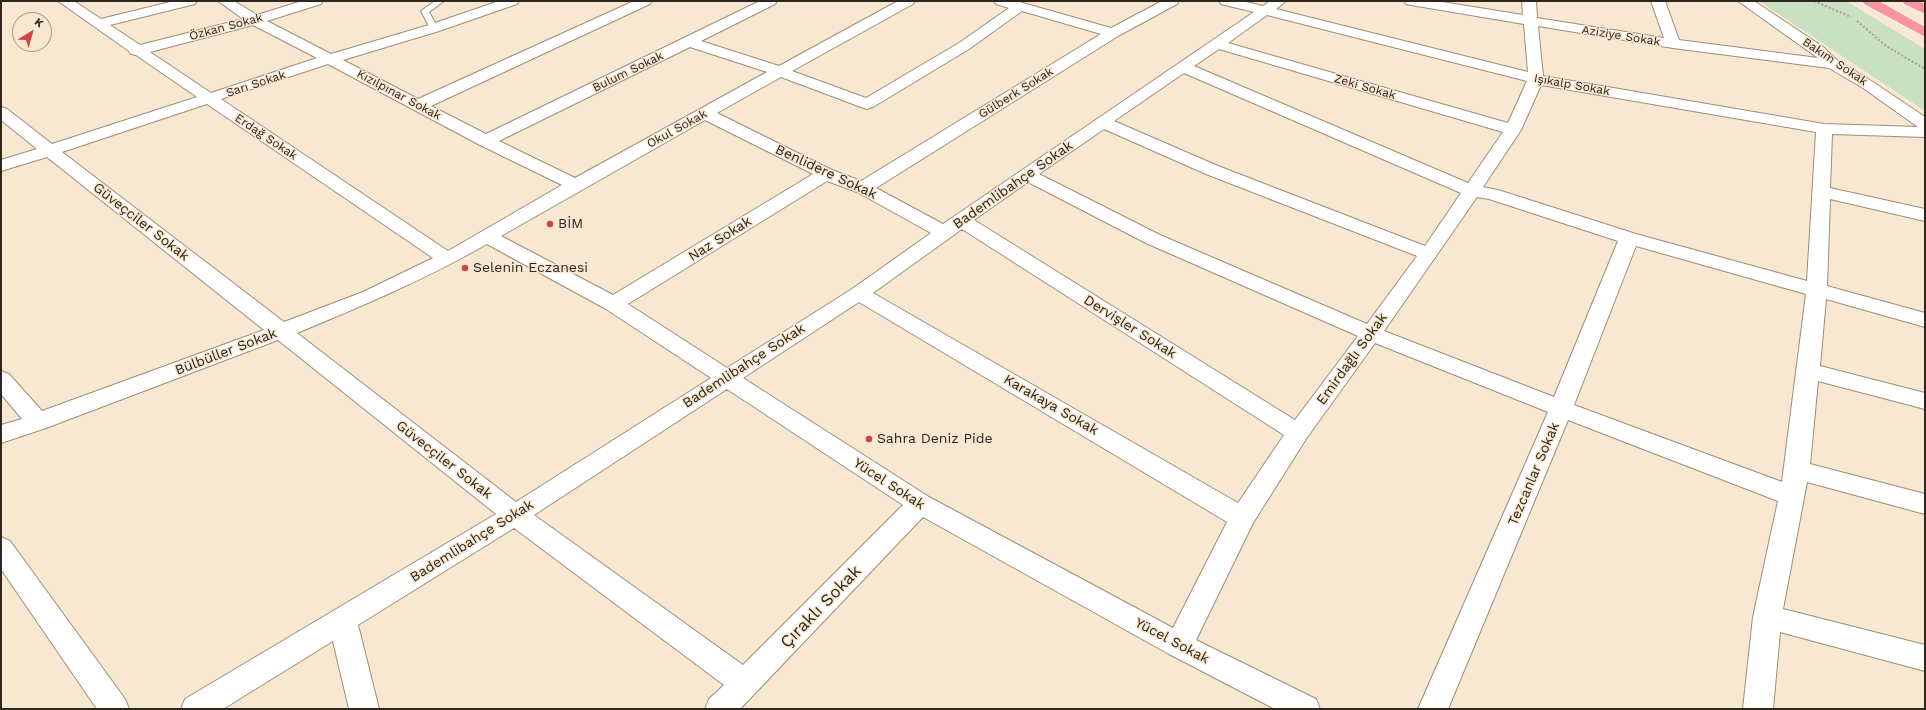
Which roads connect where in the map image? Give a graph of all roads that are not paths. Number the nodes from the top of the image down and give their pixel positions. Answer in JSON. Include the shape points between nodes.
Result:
{"nodes":[{"id":1,"x":65,"y":1,"type":"edge"},
{"id":2,"x":190,"y":1,"type":"edge"},
{"id":3,"x":225,"y":1,"type":"edge"},
{"id":4,"x":316,"y":1,"type":"edge"},
{"id":5,"x":440,"y":1,"type":"edge"},
{"id":6,"x":512,"y":1,"type":"edge"},
{"id":7,"x":645,"y":1,"type":"edge"},
{"id":8,"x":770,"y":1,"type":"edge"},
{"id":9,"x":908,"y":1,"type":"edge"},
{"id":10,"x":1001,"y":1,"type":"edge"},
{"id":11,"x":1172,"y":1,"type":"edge"},
{"id":12,"x":1226,"y":1,"type":"edge"},
{"id":13,"x":1279,"y":1,"type":"edge"},
{"id":14,"x":1411,"y":1,"type":"edge"},
{"id":15,"x":1529,"y":1,"type":"edge"},
{"id":16,"x":1658,"y":1,"type":"edge"},
{"id":17,"x":1745,"y":1,"type":"edge"},
{"id":18,"x":1869,"y":1,"type":"edge"},
{"id":19,"x":1909,"y":1,"type":"edge"},
{"id":20,"x":1019,"y":7,"type":"junction"},
{"id":21,"x":1266,"y":10,"type":"junction"},
{"id":22,"x":1925,"y":10,"type":"edge"},
{"id":23,"x":255,"y":20,"type":"junction"},
{"id":24,"x":1531,"y":21,"type":"junction"},
{"id":25,"x":99,"y":24,"type":"junction"},
{"id":26,"x":434,"y":28,"type":"junction"},
{"id":27,"x":1114,"y":33,"type":"junction"},
{"id":28,"x":1925,"y":33,"type":"edge"},
{"id":29,"x":689,"y":42,"type":"junction"},
{"id":30,"x":1217,"y":44,"type":"junction"},
{"id":31,"x":1673,"y":44,"type":"junction"},
{"id":32,"x":136,"y":51,"type":"junction"},
{"id":33,"x":330,"y":59,"type":"junction"},
{"id":34,"x":1833,"y":64,"type":"junction"},
{"id":35,"x":1183,"y":67,"type":"junction"},
{"id":36,"x":781,"y":72,"type":"junction"},
{"id":37,"x":1536,"y":79,"type":"junction"},
{"id":38,"x":210,"y":99,"type":"junction"},
{"id":39,"x":419,"y":105,"type":"junction"},
{"id":40,"x":1,"y":112,"type":"edge"},
{"id":41,"x":705,"y":114,"type":"junction"},
{"id":42,"x":1102,"y":122,"type":"junction"},
{"id":43,"x":1925,"y":124,"type":"edge"},
{"id":44,"x":1513,"y":130,"type":"junction"},
{"id":45,"x":1824,"y":130,"type":"junction"},
{"id":46,"x":1925,"y":132,"type":"edge"},
{"id":47,"x":486,"y":141,"type":"junction"},
{"id":48,"x":50,"y":150,"type":"junction"},
{"id":49,"x":1,"y":166,"type":"edge"},
{"id":50,"x":826,"y":174,"type":"junction"},
{"id":51,"x":1027,"y":174,"type":"junction"},
{"id":52,"x":575,"y":185,"type":"junction"},
{"id":53,"x":863,"y":188,"type":"junction"},
{"id":54,"x":1471,"y":191,"type":"junction"},
{"id":55,"x":1821,"y":191,"type":"junction"},
{"id":56,"x":1925,"y":215,"type":"edge"},
{"id":57,"x":954,"y":227,"type":"junction"},
{"id":58,"x":487,"y":236,"type":"junction"},
{"id":59,"x":1629,"y":238,"type":"junction"},
{"id":60,"x":1429,"y":254,"type":"junction"},
{"id":61,"x":447,"y":259,"type":"junction"},
{"id":62,"x":1817,"y":290,"type":"junction"},
{"id":63,"x":859,"y":293,"type":"junction"},
{"id":64,"x":613,"y":304,"type":"junction"},
{"id":65,"x":1925,"y":320,"type":"edge"},
{"id":66,"x":279,"y":332,"type":"junction"},
{"id":67,"x":1370,"y":334,"type":"junction"},
{"id":68,"x":1808,"y":371,"type":"junction"},
{"id":69,"x":726,"y":377,"type":"junction"},
{"id":70,"x":1,"y":379,"type":"edge"},
{"id":71,"x":1925,"y":401,"type":"edge"},
{"id":72,"x":1561,"y":410,"type":"junction"},
{"id":73,"x":38,"y":422,"type":"junction"},
{"id":74,"x":1298,"y":433,"type":"junction"},
{"id":75,"x":1,"y":434,"type":"edge"},
{"id":76,"x":1797,"y":470,"type":"junction"},
{"id":77,"x":1792,"y":496,"type":"junction"},
{"id":78,"x":920,"y":504,"type":"junction"},
{"id":79,"x":1925,"y":504,"type":"edge"},
{"id":80,"x":515,"y":515,"type":"junction"},
{"id":81,"x":1242,"y":518,"type":"junction"},
{"id":82,"x":1,"y":548,"type":"edge"},
{"id":83,"x":1768,"y":617,"type":"junction"},
{"id":84,"x":342,"y":620,"type":"junction"},
{"id":85,"x":1178,"y":645,"type":"junction"},
{"id":86,"x":1925,"y":658,"type":"edge"},
{"id":87,"x":732,"y":701,"type":"edge"},
{"id":88,"x":114,"y":709,"type":"edge"},
{"id":89,"x":196,"y":709,"type":"edge"},
{"id":90,"x":364,"y":709,"type":"edge"},
{"id":91,"x":1305,"y":709,"type":"edge"},
{"id":92,"x":1433,"y":709,"type":"edge"},
{"id":93,"x":1758,"y":709,"type":"edge"}],
"edges":[{"from":1,"to":25,"type":"street","name":"Erdağ Sokak"},
{"from":2,"to":25,"type":"street"},
{"from":3,"to":23,"type":"street","name":"Kızılpınar Sokak"},
{"from":4,"to":23,"type":"street","name":"Özkan Sokak"},
{"from":5,"to":26,"type":"lane","via":[[425,11]]},
{"from":6,"to":26,"type":"street","name":"Sarı Sokak"},
{"from":7,"to":39,"type":"street"},
{"from":8,"to":29,"type":"street","name":"Bulum Sokak"},
{"from":9,"to":36,"type":"street","name":"Okul Sokak"},
{"from":10,"to":20,"type":"street"},
{"from":11,"to":27,"type":"street","name":"Gülberk Sokak"},
{"from":12,"to":21,"type":"street","name":"Işıkalp Sokak"},
{"from":13,"to":21,"type":"street","name":"Bademlibahçe Sokak"},
{"from":14,"to":24,"type":"street","name":"Aziziye Sokak"},
{"from":15,"to":24,"type":"street"},
{"from":16,"to":31,"type":"street"},
{"from":17,"to":34,"type":"street","name":"Bakım Sokak","via":[[1818,50]]},
{"from":18,"to":28,"type":"highway"},
{"from":19,"to":22,"type":"highway"},
{"from":20,"to":27,"type":"street"},
{"from":20,"to":36,"type":"street","via":[[959,49],[867,104]]},
{"from":21,"to":30,"type":"street","name":"Bademlibahçe Sokak"},
{"from":21,"to":37,"type":"street","name":"Işıkalp Sokak"},
{"from":23,"to":32,"type":"street","name":"Özkan Sokak"},
{"from":23,"to":33,"type":"street","name":"Kızılpınar Sokak"},
{"from":24,"to":31,"type":"street","name":"Aziziye Sokak"},
{"from":24,"to":37,"type":"street"},
{"from":25,"to":32,"type":"street","name":"Erdağ Sokak"},
{"from":26,"to":33,"type":"street","name":"Sarı Sokak"},
{"from":27,"to":53,"type":"street","name":"Gülberk Sokak"},
{"from":29,"to":36,"type":"street"},
{"from":29,"to":47,"type":"street","name":"Bulum Sokak"},
{"from":30,"to":35,"type":"street","name":"Bademlibahçe Sokak"},
{"from":30,"to":44,"type":"street","name":"Zeki Sokak"},
{"from":31,"to":34,"type":"street","name":"Aziziye Sokak"},
{"from":32,"to":38,"type":"street","name":"Erdağ Sokak"},
{"from":33,"to":38,"type":"street","name":"Sarı Sokak"},
{"from":33,"to":39,"type":"street","name":"Kızılpınar Sokak"},
{"from":34,"to":43,"type":"street","name":"Bakım Sokak"},
{"from":35,"to":42,"type":"street","name":"Bademlibahçe Sokak"},
{"from":35,"to":54,"type":"street"},
{"from":36,"to":41,"type":"street","name":"Okul Sokak"},
{"from":37,"to":44,"type":"street","name":"Emirdağlı Sokak"},
{"from":37,"to":45,"type":"street","name":"Işıkalp Sokak"},
{"from":38,"to":48,"type":"street","name":"Sarı Sokak"},
{"from":38,"to":61,"type":"street","name":"Erdağ Sokak"},
{"from":39,"to":47,"type":"street","name":"Kızılpınar Sokak"},
{"from":40,"to":48,"type":"street","name":"Güveçciler Sokak"},
{"from":41,"to":50,"type":"street","name":"Benlidere Sokak"},
{"from":41,"to":52,"type":"street","name":"Okul Sokak"},
{"from":42,"to":51,"type":"street","name":"Bademlibahçe Sokak"},
{"from":42,"to":60,"type":"street","via":[[1212,170]]},
{"from":44,"to":54,"type":"street","name":"Emirdağlı Sokak"},
{"from":45,"to":46,"type":"street","name":"Işıkalp Sokak"},
{"from":45,"to":55,"type":"street"},
{"from":47,"to":52,"type":"street","name":"Kızılpınar Sokak"},
{"from":48,"to":49,"type":"street","name":"Sarı Sokak"},
{"from":48,"to":66,"type":"street","name":"Güveçciler Sokak"},
{"from":50,"to":53,"type":"street","name":"Benlidere Sokak"},
{"from":50,"to":64,"type":"street","name":"Naz Sokak"},
{"from":51,"to":57,"type":"street","name":"Bademlibahçe Sokak"},
{"from":51,"to":67,"type":"street","via":[[1151,238]]},
{"from":52,"to":58,"type":"street","name":"Okul Sokak"},
{"from":53,"to":57,"type":"street","name":"Benlidere Sokak"},
{"from":54,"to":59,"type":"street","via":[[1492,194]]},
{"from":54,"to":60,"type":"street","name":"Emirdağlı Sokak"},
{"from":55,"to":56,"type":"street"},
{"from":55,"to":62,"type":"street"},
{"from":57,"to":63,"type":"street","name":"Bademlibahçe Sokak"},
{"from":57,"to":74,"type":"street","name":"Dervişler Sokak"},
{"from":58,"to":61,"type":"street","name":"Okul Sokak"},
{"from":58,"to":64,"type":"street","name":"Yücel Sokak"},
{"from":59,"to":62,"type":"street"},
{"from":59,"to":72,"type":"street","name":"Tezcanlar Sokak"},
{"from":60,"to":67,"type":"street","name":"Emirdağlı Sokak"},
{"from":61,"to":66,"type":"street","name":"Bülbüller Sokak","via":[[370,296]]},
{"from":62,"to":65,"type":"street"},
{"from":62,"to":68,"type":"street"},
{"from":63,"to":69,"type":"street","name":"Bademlibahçe Sokak"},
{"from":63,"to":81,"type":"street","name":"Karakaya Sokak"},
{"from":64,"to":69,"type":"street","name":"Yücel Sokak"},
{"from":66,"to":73,"type":"street","name":"Bülbüller Sokak"},
{"from":66,"to":80,"type":"street","name":"Güvecçiler Sokak"},
{"from":67,"to":72,"type":"street"},
{"from":67,"to":74,"type":"street","name":"Emirdağlı Sokak"},
{"from":68,"to":71,"type":"street"},
{"from":68,"to":76,"type":"street"},
{"from":69,"to":78,"type":"street","name":"Yücel Sokak"},
{"from":69,"to":80,"type":"street","name":"Bademlibahçe Sokak"},
{"from":70,"to":73,"type":"street"},
{"from":72,"to":77,"type":"street"},
{"from":72,"to":92,"type":"street","name":"Tezcanlar Sokak"},
{"from":73,"to":75,"type":"street","name":"Bülbüller Sokak"},
{"from":74,"to":81,"type":"street","name":"Emirdağlı Sokak"},
{"from":76,"to":77,"type":"street"},
{"from":76,"to":79,"type":"street"},
{"from":77,"to":83,"type":"street"},
{"from":78,"to":85,"type":"street","name":"Yücel Sokak"},
{"from":78,"to":87,"type":"street","name":"Çıraklı Sokak"},
{"from":80,"to":84,"type":"street","name":"Bademlibahçe Sokak"},
{"from":80,"to":87,"type":"street","name":"Güvecçiler Sokak"},
{"from":81,"to":85,"type":"street","name":"Emirdağlı Sokak"},
{"from":82,"to":88,"type":"street"},
{"from":83,"to":86,"type":"street"},
{"from":83,"to":93,"type":"street"},
{"from":84,"to":89,"type":"street","name":"Bademlibahçe Sokak"},
{"from":84,"to":90,"type":"street"},
{"from":85,"to":91,"type":"street","name":"Yücel Sokak"}]}
